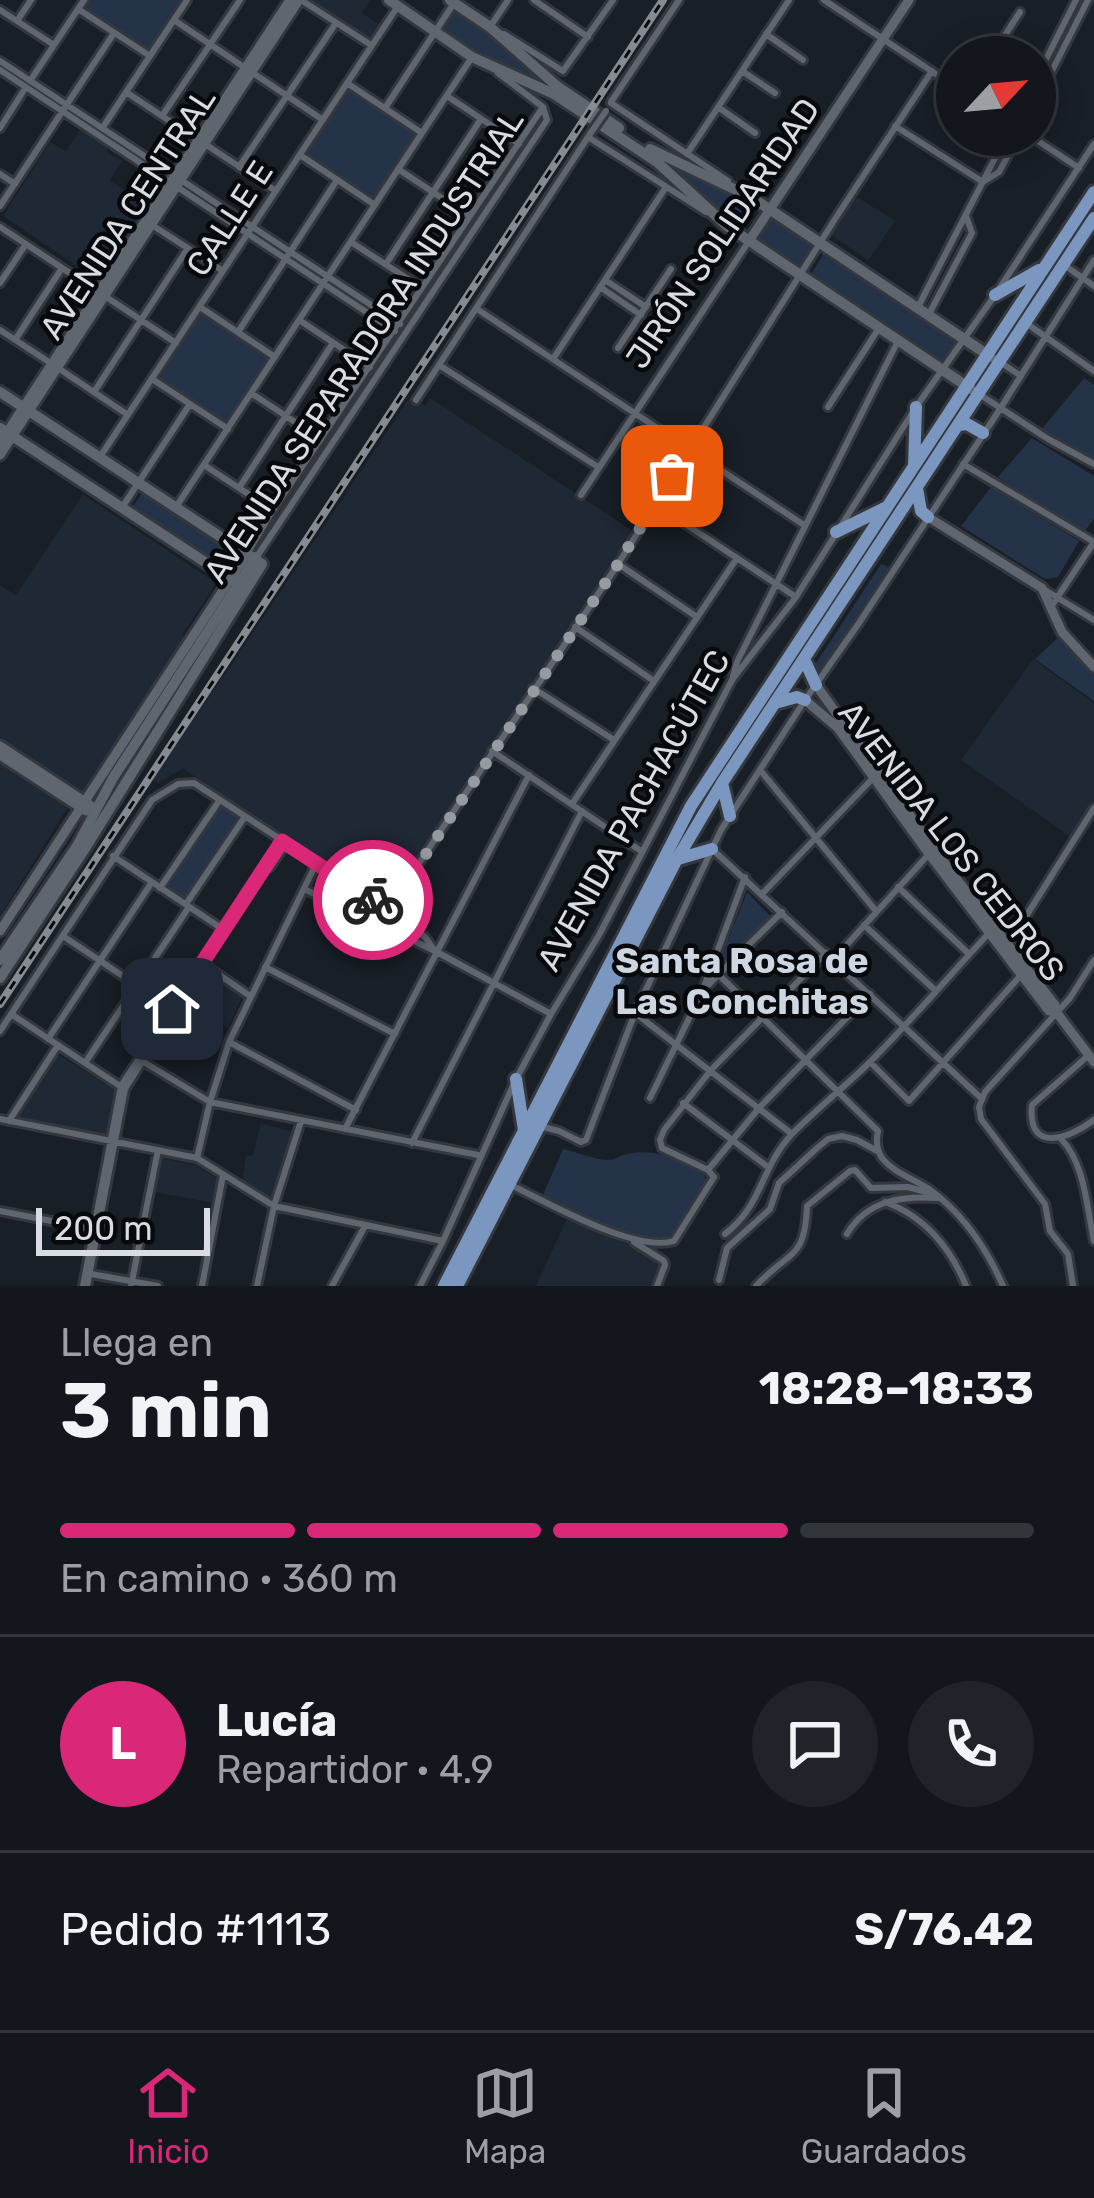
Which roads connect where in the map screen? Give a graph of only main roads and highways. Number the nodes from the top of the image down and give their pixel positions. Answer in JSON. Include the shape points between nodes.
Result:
{"nodes":[{"id":1,"x":454,"y":1,"type":"edge"},
{"id":2,"x":393,"y":3,"type":"edge"},
{"id":3,"x":1094,"y":192,"type":"edge"},
{"id":4,"x":1094,"y":218,"type":"edge"},
{"id":5,"x":1046,"y":267,"type":"junction"},
{"id":6,"x":995,"y":295,"type":"road end"},
{"id":7,"x":994,"y":359,"type":"junction"},
{"id":8,"x":973,"y":390,"type":"junction"},
{"id":9,"x":0,"y":392,"type":"edge"},
{"id":10,"x":916,"y":407,"type":"road end"},
{"id":11,"x":958,"y":425,"type":"junction"},
{"id":12,"x":983,"y":433,"type":"road end"},
{"id":13,"x":5,"y":435,"type":"edge"},
{"id":14,"x":914,"y":468,"type":"junction"},
{"id":15,"x":917,"y":488,"type":"junction"},
{"id":16,"x":888,"y":506,"type":"junction"},
{"id":17,"x":928,"y":517,"type":"road end"},
{"id":18,"x":836,"y":532,"type":"road end"},
{"id":19,"x":238,"y":584,"type":"junction"},
{"id":20,"x":804,"y":659,"type":"junction"},
{"id":21,"x":816,"y":686,"type":"road end"},
{"id":22,"x":805,"y":700,"type":"road end"},
{"id":23,"x":774,"y":703,"type":"junction"},
{"id":24,"x":754,"y":722,"type":"junction"},
{"id":25,"x":722,"y":783,"type":"junction"},
{"id":26,"x":99,"y":815,"type":"junction"},
{"id":27,"x":730,"y":816,"type":"road end"},
{"id":28,"x":712,"y":849,"type":"road end"},
{"id":29,"x":676,"y":859,"type":"junction"},
{"id":30,"x":620,"y":955,"type":"junction"},
{"id":31,"x":0,"y":960,"type":"edge"},
{"id":32,"x":0,"y":978,"type":"edge"},
{"id":33,"x":516,"y":1079,"type":"road end"},
{"id":34,"x":524,"y":1130,"type":"junction"},
{"id":35,"x":444,"y":1286,"type":"edge"},
{"id":36,"x":457,"y":1286,"type":"edge"}],
"edges":[{"from":1,"to":7,"type":"main road","via":[[558,88],[660,156],[752,196]]},
{"from":2,"to":8,"type":"main road","via":[[657,162],[727,226]]},
{"from":3,"to":5,"type":"main road","name":"AVENIDA PACHACÚTEC"},
{"from":4,"to":7,"type":"main road","name":"AVENIDA PACHACÚTEC"},
{"from":5,"to":6,"type":"main road"},
{"from":5,"to":7,"type":"main road","name":"AVENIDA PACHACÚTEC"},
{"from":7,"to":8,"type":"main road","name":"AVENIDA PACHACÚTEC"},
{"from":8,"to":11,"type":"main road","name":"AVENIDA PACHACÚTEC"},
{"from":8,"to":14,"type":"main road","name":"AVENIDA PACHACÚTEC"},
{"from":9,"to":19,"type":"main road","name":"AVENIDA SEPARADORA INDUSTRIAL","via":[[255,558]]},
{"from":10,"to":14,"type":"main road"},
{"from":11,"to":12,"type":"main road"},
{"from":11,"to":15,"type":"main road","name":"AVENIDA PACHACÚTEC"},
{"from":13,"to":19,"type":"main road"},
{"from":14,"to":16,"type":"main road","name":"AVENIDA PACHACÚTEC"},
{"from":15,"to":17,"type":"main road"},
{"from":15,"to":20,"type":"main road","name":"AVENIDA PACHACÚTEC"},
{"from":16,"to":18,"type":"main road"},
{"from":16,"to":24,"type":"main road","name":"AVENIDA PACHACÚTEC"},
{"from":19,"to":26,"type":"main road","name":"AVENIDA SEPARADORA INDUSTRIAL","via":[[113,778]]},
{"from":20,"to":21,"type":"main road"},
{"from":20,"to":23,"type":"main road","name":"AVENIDA PACHACÚTEC"},
{"from":22,"to":23,"type":"main road"},
{"from":23,"to":24,"type":"main road","name":"AVENIDA PACHACÚTEC"},
{"from":24,"to":25,"type":"main road","name":"AVENIDA PACHACÚTEC"},
{"from":24,"to":30,"type":"main road","name":"AVENIDA PACHACÚTEC","via":[[691,806]]},
{"from":25,"to":27,"type":"main road"},
{"from":25,"to":29,"type":"main road","name":"AVENIDA PACHACÚTEC"},
{"from":26,"to":31,"type":"main road","name":"AVENIDA SEPARADORA INDUSTRIAL"},
{"from":26,"to":32,"type":"main road","name":"AVENIDA SEPARADORA INDUSTRIAL"},
{"from":28,"to":29,"type":"main road"},
{"from":29,"to":30,"type":"main road","name":"AVENIDA PACHACÚTEC"},
{"from":30,"to":34,"type":"main road","name":"AVENIDA PACHACÚTEC"},
{"from":30,"to":36,"type":"main road","name":"AVENIDA PACHACÚTEC"},
{"from":33,"to":34,"type":"main road"},
{"from":34,"to":35,"type":"main road","name":"AVENIDA PACHACÚTEC"}]}
